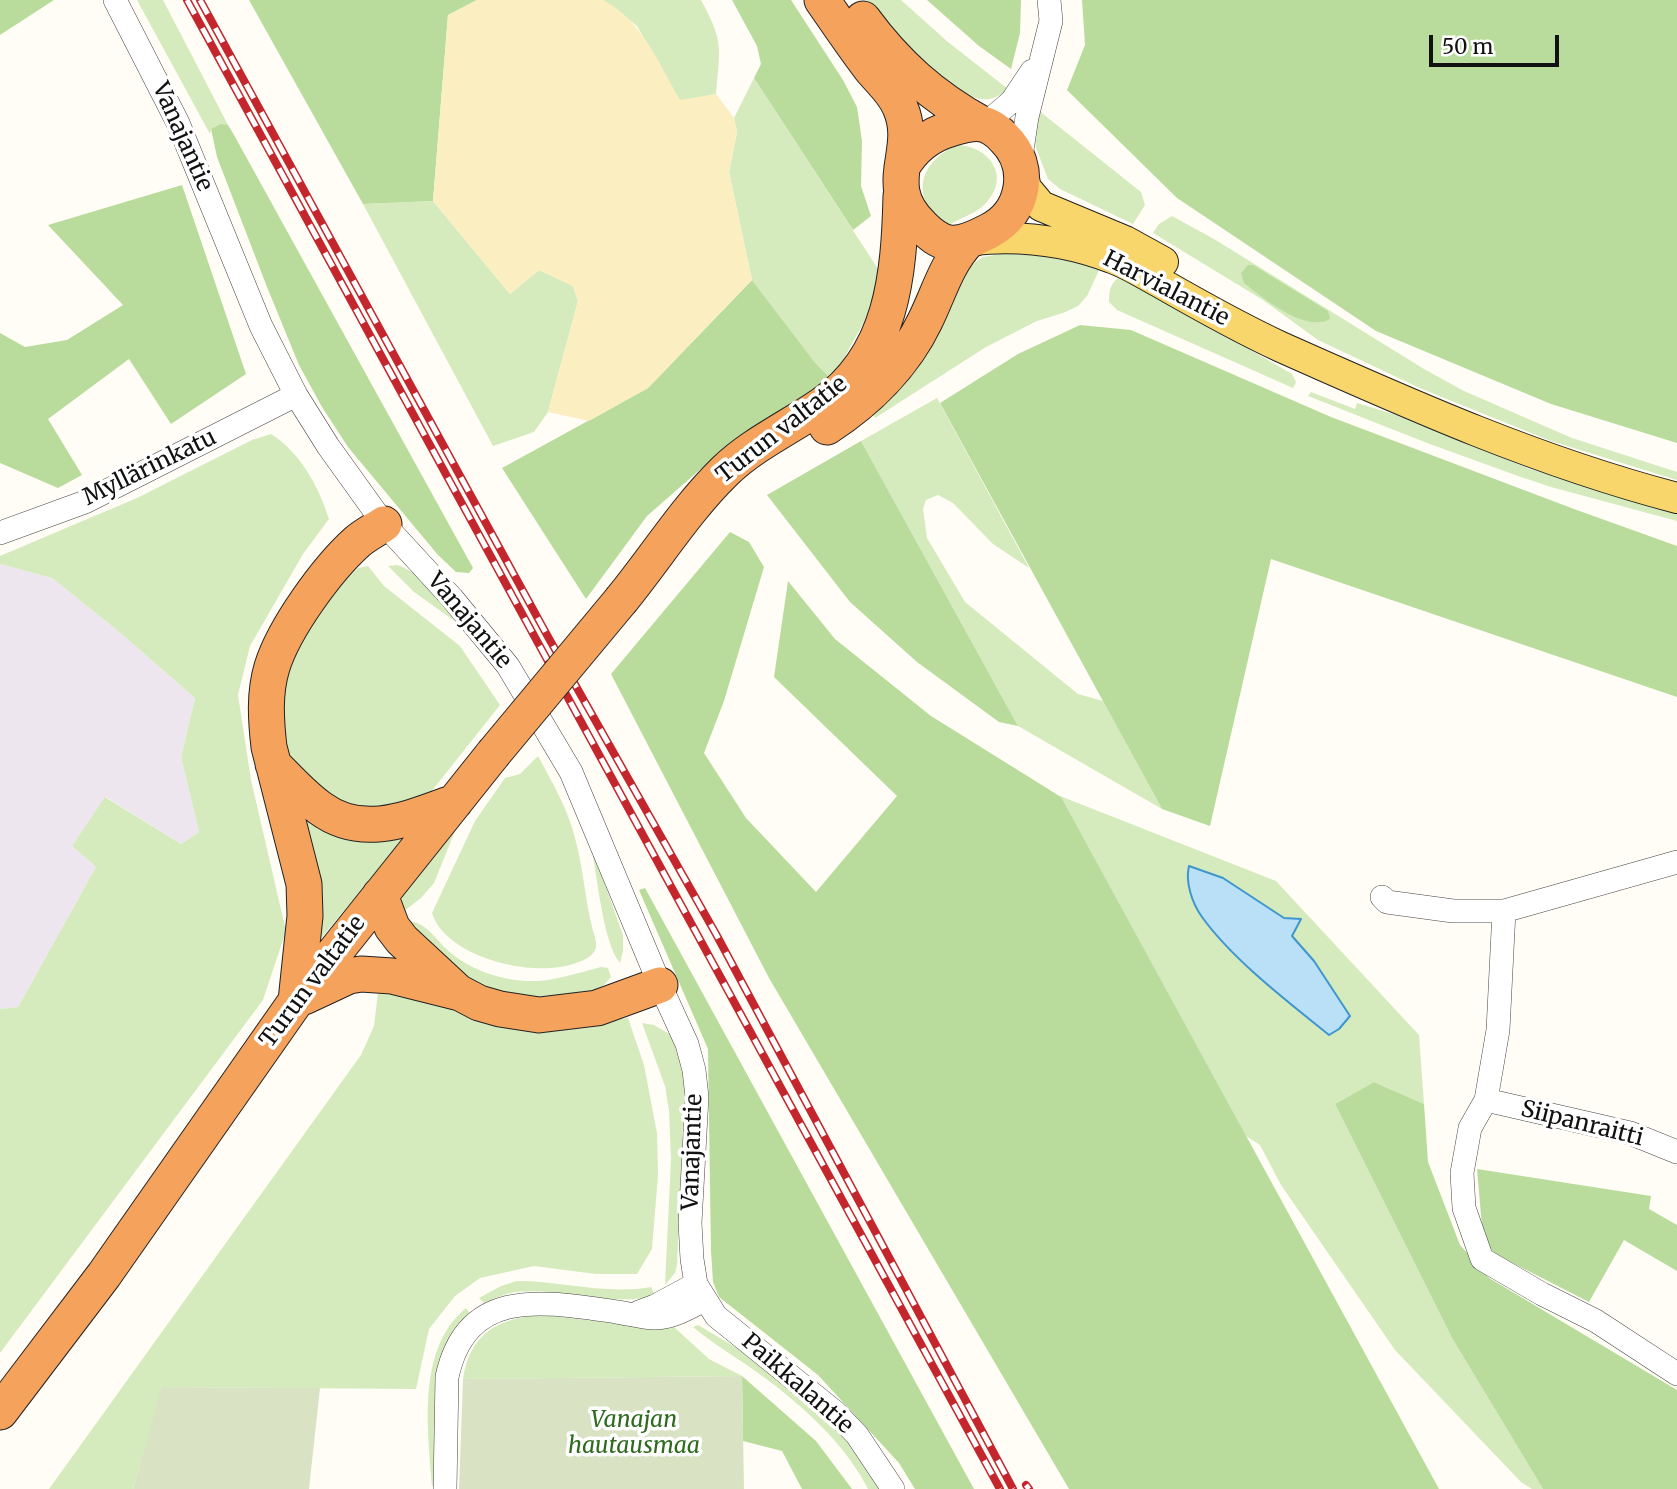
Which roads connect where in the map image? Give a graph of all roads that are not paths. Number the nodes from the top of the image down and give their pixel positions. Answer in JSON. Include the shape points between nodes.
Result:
{"nodes":[{"id":1,"x":115,"y":0,"type":"edge"},
{"id":2,"x":822,"y":0,"type":"edge"},
{"id":3,"x":849,"y":0,"type":"edge"},
{"id":4,"x":1049,"y":0,"type":"edge"},
{"id":5,"x":1044,"y":54,"type":"junction"},
{"id":6,"x":983,"y":124,"type":"junction"},
{"id":7,"x":1021,"y":168,"type":"junction"},
{"id":8,"x":902,"y":181,"type":"junction"},
{"id":9,"x":970,"y":240,"type":"junction"},
{"id":10,"x":1351,"y":378,"type":"junction"},
{"id":11,"x":296,"y":394,"type":"junction"},
{"id":12,"x":1677,"y":498,"type":"edge"},
{"id":13,"x":384,"y":524,"type":"junction"},
{"id":14,"x":0,"y":533,"type":"edge"},
{"id":15,"x":647,"y":569,"type":"junction"},
{"id":16,"x":273,"y":764,"type":"junction"},
{"id":17,"x":455,"y":802,"type":"junction"},
{"id":18,"x":1677,"y":862,"type":"edge"},
{"id":19,"x":380,"y":895,"type":"junction"},
{"id":20,"x":1382,"y":897,"type":"dead end"},
{"id":21,"x":1504,"y":911,"type":"junction"},
{"id":22,"x":660,"y":985,"type":"junction"},
{"id":23,"x":460,"y":993,"type":"junction"},
{"id":24,"x":296,"y":1001,"type":"junction"},
{"id":25,"x":1486,"y":1100,"type":"junction"},
{"id":26,"x":1677,"y":1152,"type":"edge"},
{"id":27,"x":700,"y":1292,"type":"junction"},
{"id":28,"x":1677,"y":1374,"type":"edge"},
{"id":29,"x":0,"y":1412,"type":"edge"},
{"id":30,"x":445,"y":1489,"type":"edge"},
{"id":31,"x":893,"y":1489,"type":"edge"}],
"edges":[{"from":1,"to":11,"type":"street","name":"Vanajantie","via":[[178,123],[261,326]]},
{"from":2,"to":8,"type":"highway","via":[[901,108],[906,139]]},
{"from":3,"to":6,"type":"highway","via":[[911,76],[952,108]]},
{"from":4,"to":5,"type":"street","via":[[1051,21]]},
{"from":5,"to":6,"type":"street","via":[[1012,101]]},
{"from":5,"to":7,"type":"street","via":[[1027,117]]},
{"from":6,"to":7,"type":"highway","via":[[1009,143]]},
{"from":6,"to":8,"type":"highway","via":[[940,132],[921,144],[910,154]]},
{"from":7,"to":9,"type":"highway","via":[[1022,187],[1012,212],[993,229]]},
{"from":7,"to":10,"type":"main road","name":"Harvialantie","via":[[1026,188],[1041,206],[1150,254]]},
{"from":8,"to":9,"type":"highway","via":[[910,213],[938,239],[948,243]]},
{"from":8,"to":15,"type":"highway","name":"Turun valtatie","via":[[900,252],[893,293],[862,365],[826,402],[727,468],[688,511]]},
{"from":9,"to":10,"type":"main road","name":"Harvialantie","via":[[1042,241],[1113,258],[1241,327]]},
{"from":9,"to":15,"type":"highway","name":"Turun valtatie","via":[[948,266],[909,349],[869,396],[762,470]]},
{"from":10,"to":12,"type":"main road","name":"Harvialantie","via":[[1529,452]]},
{"from":11,"to":13,"type":"street","name":"Vanajantie"},
{"from":11,"to":14,"type":"street","name":"Myllärinkatu","via":[[85,502]]},
{"from":13,"to":16,"type":"highway","via":[[358,542],[324,580],[280,647],[272,667],[267,706]]},
{"from":13,"to":22,"type":"street","name":"Vanajantie","via":[[508,666],[571,772]]},
{"from":15,"to":17,"type":"highway","name":"Turun valtatie","bridge":true},
{"from":16,"to":17,"type":"highway","via":[[321,809],[342,820],[381,825]]},
{"from":16,"to":24,"type":"highway","via":[[304,884]]},
{"from":17,"to":19,"type":"highway","name":"Turun valtatie"},
{"from":18,"to":21,"type":"street"},
{"from":19,"to":23,"type":"highway","via":[[391,927]]},
{"from":19,"to":24,"type":"highway","name":"Turun valtatie"},
{"from":20,"to":21,"type":"street","via":[[1387,902],[1452,911]]},
{"from":21,"to":25,"type":"street","via":[[1498,1030]]},
{"from":22,"to":23,"type":"highway","via":[[597,1008],[539,1015],[500,1009]]},
{"from":22,"to":27,"type":"street","name":"Vanajantie","via":[[694,1070],[697,1097],[690,1223]]},
{"from":23,"to":24,"type":"highway","via":[[392,976],[361,974]]},
{"from":24,"to":29,"type":"highway","name":"Turun valtatie","via":[[104,1275]]},
{"from":25,"to":26,"type":"street","name":"Siipanraitti","via":[[1630,1133]]},
{"from":25,"to":28,"type":"street","via":[[1470,1128],[1462,1173],[1464,1208],[1482,1259],[1596,1321]]},
{"from":27,"to":30,"type":"street","via":[[628,1314],[529,1303],[503,1308],[475,1322],[462,1338],[447,1377]]},
{"from":27,"to":31,"type":"street","name":"Paikkalantie","via":[[716,1316],[835,1412],[857,1435]]}]}
